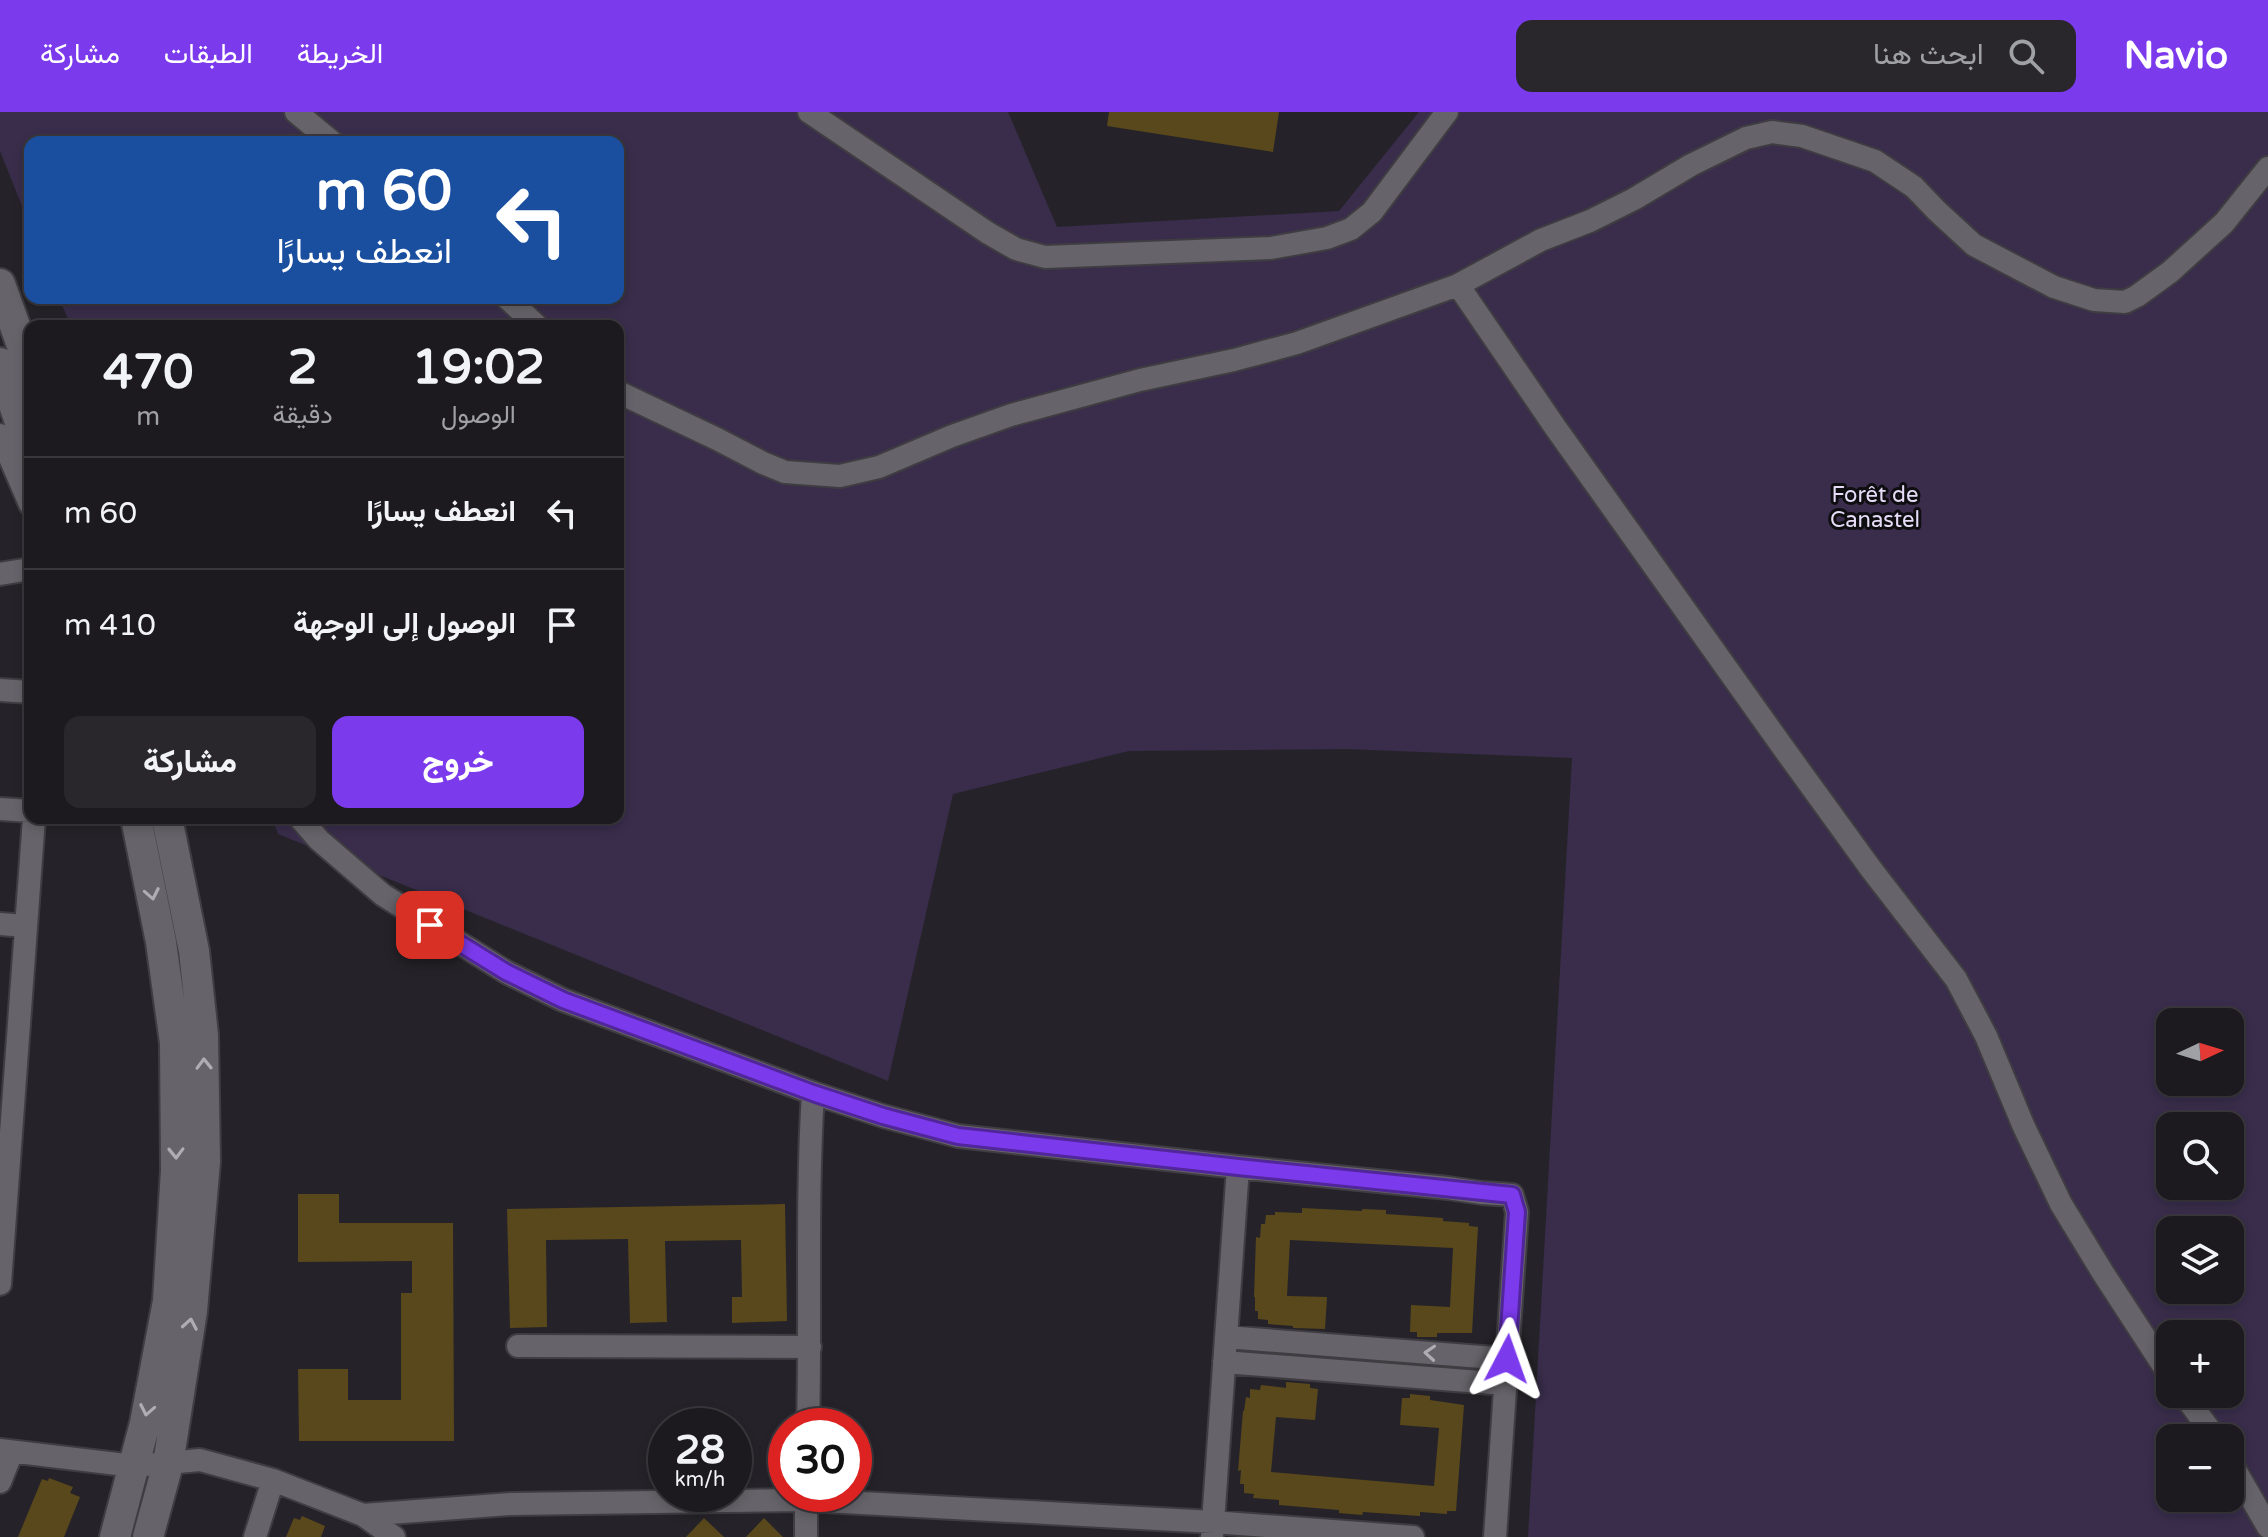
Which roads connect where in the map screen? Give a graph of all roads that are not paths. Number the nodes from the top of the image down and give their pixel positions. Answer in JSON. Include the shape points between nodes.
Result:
{"nodes":[{"id":1,"x":296,"y":112,"type":"edge"},
{"id":2,"x":809,"y":112,"type":"edge"},
{"id":3,"x":1447,"y":112,"type":"edge"},
{"id":4,"x":325,"y":136,"type":"edge"},
{"id":5,"x":2268,"y":168,"type":"edge"},
{"id":6,"x":0,"y":284,"type":"edge"},
{"id":7,"x":1458,"y":285,"type":"junction"},
{"id":8,"x":513,"y":304,"type":"edge"},
{"id":9,"x":531,"y":320,"type":"edge"},
{"id":10,"x":24,"y":351,"type":"edge"},
{"id":11,"x":0,"y":363,"type":"edge"},
{"id":12,"x":624,"y":395,"type":"edge"},
{"id":13,"x":24,"y":434,"type":"edge"},
{"id":14,"x":0,"y":435,"type":"edge"},
{"id":15,"x":24,"y":490,"type":"edge"},
{"id":16,"x":24,"y":570,"type":"edge"},
{"id":17,"x":0,"y":574,"type":"edge"},
{"id":18,"x":0,"y":690,"type":"edge"},
{"id":19,"x":24,"y":692,"type":"edge"},
{"id":20,"x":0,"y":809,"type":"edge"},
{"id":21,"x":24,"y":811,"type":"edge"},
{"id":22,"x":34,"y":824,"type":"edge"},
{"id":23,"x":137,"y":824,"type":"edge"},
{"id":24,"x":168,"y":824,"type":"edge"},
{"id":25,"x":305,"y":824,"type":"edge"},
{"id":26,"x":0,"y":924,"type":"edge"},
{"id":27,"x":25,"y":926,"type":"junction"},
{"id":28,"x":9,"y":1038,"type":"edge"},
{"id":29,"x":813,"y":1093,"type":"junction"},
{"id":30,"x":1238,"y":1167,"type":"junction"},
{"id":31,"x":5,"y":1169,"type":"edge"},
{"id":32,"x":0,"y":1284,"type":"edge"},
{"id":33,"x":1226,"y":1337,"type":"junction"},
{"id":34,"x":1329,"y":1345,"type":"junction"},
{"id":35,"x":518,"y":1346,"type":"dead end"},
{"id":36,"x":810,"y":1347,"type":"junction"},
{"id":37,"x":2156,"y":1354,"type":"edge"},
{"id":38,"x":1507,"y":1359,"type":"junction"},
{"id":39,"x":1224,"y":1362,"type":"junction"},
{"id":40,"x":1328,"y":1370,"type":"junction"},
{"id":41,"x":1506,"y":1384,"type":"junction"},
{"id":42,"x":808,"y":1408,"type":"edge"},
{"id":43,"x":6,"y":1451,"type":"edge"},
{"id":44,"x":168,"y":1464,"type":"junction"},
{"id":45,"x":134,"y":1466,"type":"junction"},
{"id":46,"x":273,"y":1480,"type":"junction"},
{"id":47,"x":0,"y":1482,"type":"edge"},
{"id":48,"x":2244,"y":1485,"type":"edge"},
{"id":49,"x":768,"y":1498,"type":"edge"},
{"id":50,"x":872,"y":1502,"type":"edge"},
{"id":51,"x":806,"y":1512,"type":"edge"},
{"id":52,"x":363,"y":1515,"type":"junction"},
{"id":53,"x":2268,"y":1527,"type":"edge"},
{"id":54,"x":1213,"y":1530,"type":"edge"},
{"id":55,"x":115,"y":1537,"type":"edge"},
{"id":56,"x":148,"y":1537,"type":"edge"},
{"id":57,"x":255,"y":1537,"type":"edge"},
{"id":58,"x":394,"y":1537,"type":"edge"},
{"id":59,"x":806,"y":1537,"type":"edge"},
{"id":60,"x":1413,"y":1537,"type":"edge"},
{"id":61,"x":1495,"y":1537,"type":"edge"}],
"edges":[{"from":1,"to":4,"type":"street"},
{"from":2,"to":3,"type":"street","via":[[988,233],[1045,257],[1271,248],[1327,238],[1351,229],[1372,212]]},
{"from":5,"to":7,"type":"street","via":[[2224,223],[2170,272],[2125,302],[2094,300],[2054,287],[1974,245],[1914,187],[1875,161],[1802,136],[1772,132],[1746,138]]},
{"from":6,"to":10,"type":"main road"},
{"from":7,"to":12,"type":"street","via":[[1297,343],[1011,415],[879,467],[840,476],[785,472]]},
{"from":7,"to":37,"type":"street","via":[[1806,779],[1956,979],[2061,1204]]},
{"from":8,"to":9,"type":"street"},
{"from":11,"to":13,"type":"main road"},
{"from":14,"to":15,"type":"street"},
{"from":16,"to":17,"type":"street"},
{"from":18,"to":19,"type":"street"},
{"from":20,"to":21,"type":"street"},
{"from":22,"to":27,"type":"street"},
{"from":23,"to":45,"type":"main road","one_way":true,"via":[[175,1043],[176,1170],[168,1301]]},
{"from":44,"to":24,"type":"main road","one_way":true,"via":[[192,1311],[205,1162],[196,965]]},
{"from":25,"to":29,"type":"street","via":[[383,895],[506,972],[563,1000]]},
{"from":26,"to":27,"type":"street"},
{"from":27,"to":28,"type":"street"},
{"from":28,"to":31,"type":"street"},
{"from":29,"to":30,"type":"street","via":[[958,1136]]},
{"from":29,"to":36,"type":"street"},
{"from":30,"to":33,"type":"street"},
{"from":30,"to":38,"type":"street","via":[[1512,1195],[1517,1212]]},
{"from":31,"to":32,"type":"street"},
{"from":33,"to":34,"type":"street"},
{"from":33,"to":39,"type":"street"},
{"from":38,"to":34,"type":"street","one_way":true},
{"from":34,"to":40,"type":"street"},
{"from":35,"to":36,"type":"street"},
{"from":36,"to":42,"type":"street"},
{"from":38,"to":41,"type":"street"},
{"from":39,"to":40,"type":"street"},
{"from":39,"to":54,"type":"street"},
{"from":40,"to":41,"type":"street"},
{"from":41,"to":61,"type":"street"},
{"from":43,"to":45,"type":"street"},
{"from":43,"to":47,"type":"street"},
{"from":44,"to":45,"type":"street"},
{"from":44,"to":46,"type":"street","via":[[200,1460]]},
{"from":44,"to":56,"type":"main road"},
{"from":45,"to":55,"type":"main road"},
{"from":46,"to":52,"type":"street"},
{"from":46,"to":57,"type":"street"},
{"from":48,"to":53,"type":"street"},
{"from":49,"to":52,"type":"street","via":[[511,1504]]},
{"from":50,"to":54,"type":"street"},
{"from":51,"to":59,"type":"street"},
{"from":52,"to":58,"type":"street"},
{"from":54,"to":60,"type":"street"}]}
